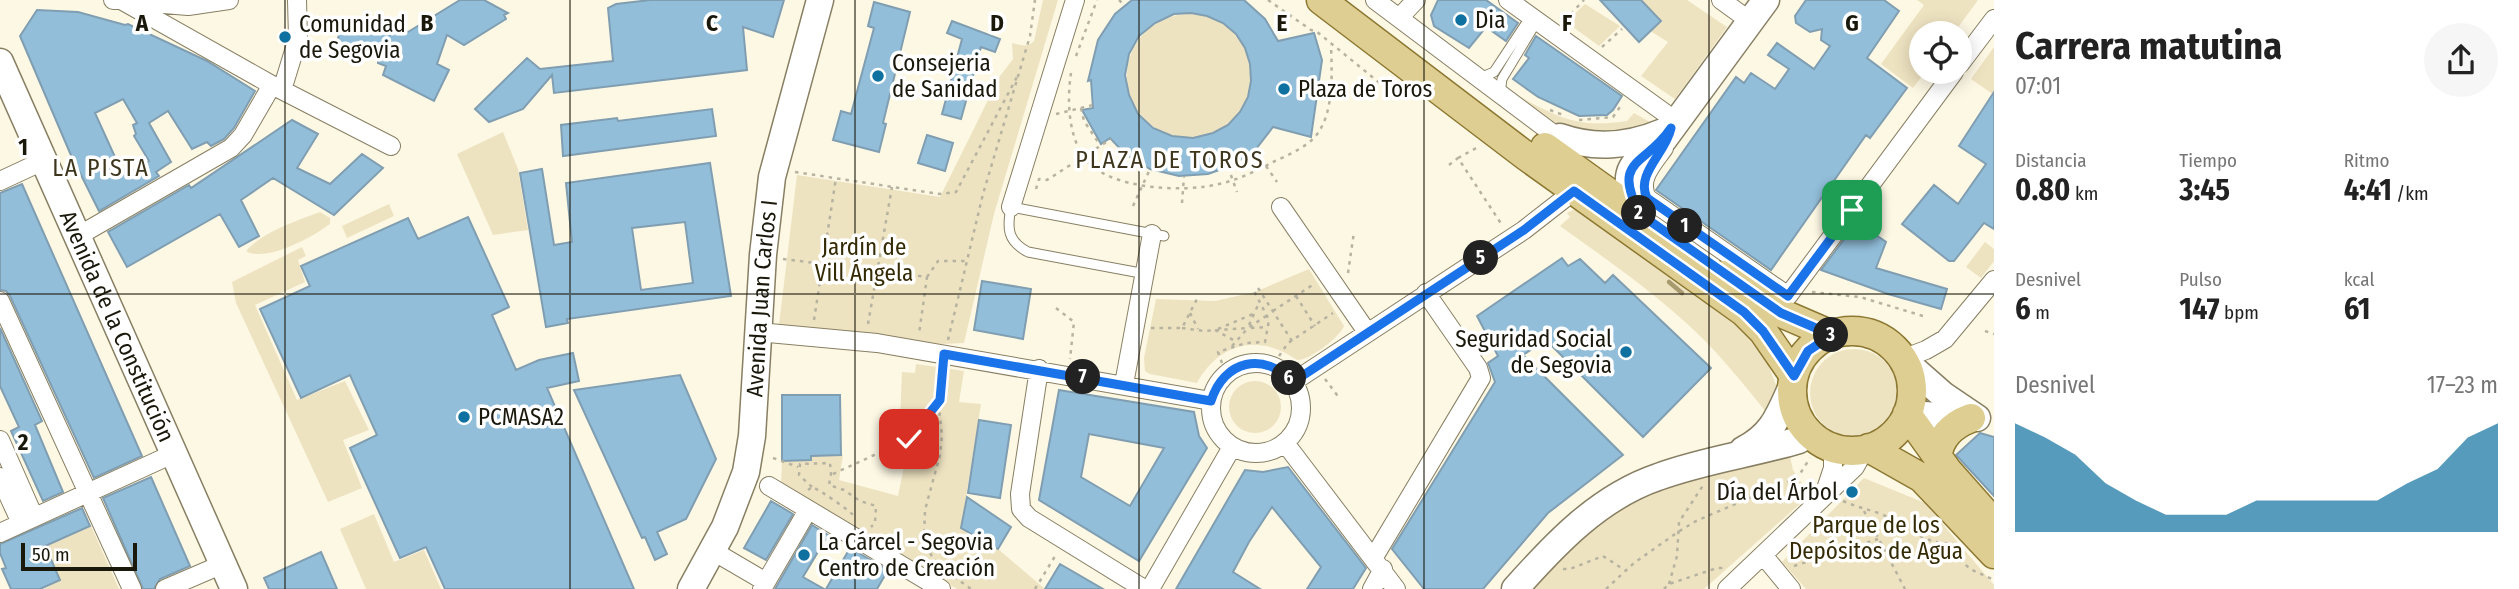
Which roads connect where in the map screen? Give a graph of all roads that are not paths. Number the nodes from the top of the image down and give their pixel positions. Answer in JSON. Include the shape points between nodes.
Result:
{"nodes":[{"id":1,"x":113,"y":0,"type":"edge"},
{"id":2,"x":121,"y":0,"type":"edge"},
{"id":3,"x":229,"y":0,"type":"edge"},
{"id":4,"x":297,"y":0,"type":"edge"},
{"id":5,"x":820,"y":0,"type":"edge"},
{"id":6,"x":1075,"y":0,"type":"edge"},
{"id":7,"x":1321,"y":0,"type":"edge"},
{"id":8,"x":1350,"y":0,"type":"edge"},
{"id":9,"x":1375,"y":0,"type":"edge"},
{"id":10,"x":1416,"y":0,"type":"edge"},
{"id":11,"x":1508,"y":0,"type":"edge"},
{"id":12,"x":1721,"y":0,"type":"edge"},
{"id":13,"x":1766,"y":0,"type":"edge"},
{"id":14,"x":1399,"y":18,"type":"junction"},
{"id":15,"x":1534,"y":19,"type":"junction"},
{"id":16,"x":1994,"y":19,"type":"edge"},
{"id":17,"x":1750,"y":21,"type":"junction"},
{"id":18,"x":1972,"y":48,"type":"edge"},
{"id":19,"x":0,"y":62,"type":"edge"},
{"id":20,"x":1479,"y":78,"type":"junction"},
{"id":21,"x":1945,"y":84,"type":"edge"},
{"id":22,"x":277,"y":87,"type":"junction"},
{"id":23,"x":1500,"y":94,"type":"junction"},
{"id":24,"x":1674,"y":125,"type":"junction"},
{"id":25,"x":1560,"y":137,"type":"junction"},
{"id":26,"x":391,"y":146,"type":"dead end"},
{"id":27,"x":43,"y":161,"type":"junction"},
{"id":28,"x":0,"y":181,"type":"edge"},
{"id":29,"x":1574,"y":191,"type":"junction"},
{"id":30,"x":1011,"y":207,"type":"junction"},
{"id":31,"x":1281,"y":207,"type":"dead end"},
{"id":32,"x":1640,"y":214,"type":"junction"},
{"id":33,"x":1158,"y":235,"type":"joint"},
{"id":34,"x":78,"y":236,"type":"junction"},
{"id":35,"x":1146,"y":274,"type":"junction"},
{"id":36,"x":1994,"y":281,"type":"edge"},
{"id":37,"x":1426,"y":293,"type":"junction"},
{"id":38,"x":0,"y":301,"type":"edge"},
{"id":39,"x":758,"y":332,"type":"junction"},
{"id":40,"x":1367,"y":332,"type":"junction"},
{"id":41,"x":1832,"y":335,"type":"junction"},
{"id":42,"x":1902,"y":359,"type":"junction"},
{"id":43,"x":1039,"y":369,"type":"junction"},
{"id":44,"x":1794,"y":380,"type":"junction"},
{"id":45,"x":1293,"y":382,"type":"junction"},
{"id":46,"x":1124,"y":384,"type":"junction"},
{"id":47,"x":1211,"y":401,"type":"junction"},
{"id":48,"x":1907,"y":414,"type":"junction"},
{"id":49,"x":1981,"y":420,"type":"edge"},
{"id":50,"x":0,"y":440,"type":"edge"},
{"id":51,"x":1285,"y":443,"type":"junction"},
{"id":52,"x":1819,"y":444,"type":"junction"},
{"id":53,"x":1232,"y":447,"type":"junction"},
{"id":54,"x":175,"y":453,"type":"junction"},
{"id":55,"x":1870,"y":454,"type":"junction"},
{"id":56,"x":1734,"y":455,"type":"junction"},
{"id":57,"x":1937,"y":457,"type":"junction"},
{"id":58,"x":0,"y":477,"type":"edge"},
{"id":59,"x":769,"y":486,"type":"dead end"},
{"id":60,"x":87,"y":493,"type":"junction"},
{"id":61,"x":1831,"y":499,"type":"junction"},
{"id":62,"x":803,"y":507,"type":"junction"},
{"id":63,"x":25,"y":514,"type":"junction"},
{"id":64,"x":1994,"y":523,"type":"edge"},
{"id":65,"x":0,"y":533,"type":"edge"},
{"id":66,"x":713,"y":551,"type":"junction"},
{"id":67,"x":1994,"y":554,"type":"edge"},
{"id":68,"x":1763,"y":555,"type":"junction"},
{"id":69,"x":1379,"y":563,"type":"junction"},
{"id":70,"x":223,"y":564,"type":"junction"},
{"id":71,"x":764,"y":585,"type":"edge"},
{"id":72,"x":132,"y":589,"type":"edge"},
{"id":73,"x":165,"y":589,"type":"edge"},
{"id":74,"x":234,"y":589,"type":"edge"},
{"id":75,"x":691,"y":589,"type":"edge"},
{"id":76,"x":941,"y":589,"type":"edge"},
{"id":77,"x":1144,"y":589,"type":"edge"},
{"id":78,"x":1150,"y":589,"type":"edge"},
{"id":79,"x":1371,"y":589,"type":"edge"},
{"id":80,"x":1396,"y":589,"type":"edge"},
{"id":81,"x":1515,"y":589,"type":"edge"},
{"id":82,"x":1727,"y":589,"type":"edge"},
{"id":83,"x":1791,"y":589,"type":"edge"}],
"edges":[{"from":1,"to":2,"type":"street"},
{"from":2,"to":3,"type":"street","via":[[188,6]]},
{"from":2,"to":22,"type":"street"},
{"from":4,"to":22,"type":"street","via":[[298,38]]},
{"from":5,"to":39,"type":"main road","name":"Avenida Juan Carlos I","via":[[772,177]]},
{"from":6,"to":30,"type":"street"},
{"from":7,"to":29,"type":"main road"},
{"from":8,"to":32,"type":"main road"},
{"from":9,"to":14,"type":"street"},
{"from":10,"to":14,"type":"street"},
{"from":11,"to":15,"type":"street"},
{"from":12,"to":17,"type":"street"},
{"from":13,"to":17,"type":"main road"},
{"from":14,"to":20,"type":"street"},
{"from":15,"to":20,"type":"lane","via":[[1494,72]]},
{"from":15,"to":23,"type":"lane","via":[[1502,79]]},
{"from":15,"to":24,"type":"street"},
{"from":16,"to":18,"type":"street"},
{"from":17,"to":24,"type":"main road"},
{"from":19,"to":27,"type":"main road","name":"Avenida de la Constitución"},
{"from":20,"to":23,"type":"street"},
{"from":21,"to":24,"type":"street","via":[[1788,296],[1647,198],[1644,178]]},
{"from":22,"to":26,"type":"street"},
{"from":22,"to":34,"type":"street","via":[[232,148]]},
{"from":23,"to":25,"type":"street"},
{"from":24,"to":25,"type":"main road","via":[[1620,144],[1587,144]]},
{"from":24,"to":32,"type":"main road","via":[[1629,175],[1629,192]]},
{"from":25,"to":32,"type":"street"},
{"from":27,"to":28,"type":"street"},
{"from":27,"to":34,"type":"main road","name":"Avenida de la Constitución"},
{"from":29,"to":37,"type":"street","via":[[1511,239]]},
{"from":29,"to":44,"type":"main road","via":[[1744,312],[1763,331]]},
{"from":30,"to":33,"type":"lane"},
{"from":30,"to":35,"type":"lane","via":[[1009,231],[1018,247],[1028,252]]},
{"from":31,"to":40,"type":"street"},
{"from":32,"to":41,"type":"main road","via":[[1781,313]]},
{"from":33,"to":35,"type":"street"},
{"from":34,"to":54,"type":"main road","name":"Avenida de la Constitución"},
{"from":35,"to":46,"type":"street"},
{"from":36,"to":42,"type":"street","via":[[1945,339]]},
{"from":37,"to":40,"type":"street"},
{"from":37,"to":69,"type":"street","via":[[1480,377],[1391,528]]},
{"from":38,"to":60,"type":"street"},
{"from":39,"to":43,"type":"street","via":[[865,341]]},
{"from":39,"to":66,"type":"main road","name":"Avenida Juan Carlos I","via":[[746,472]]},
{"from":40,"to":45,"type":"street"},
{"from":41,"to":42,"type":"main road","via":[[1871,334]]},
{"from":41,"to":44,"type":"main road","via":[[1808,351]]},
{"from":42,"to":48,"type":"main road","via":[[1912,386]]},
{"from":42,"to":49,"type":"main road","via":[[1943,396]]},
{"from":43,"to":46,"type":"street"},
{"from":43,"to":77,"type":"street","via":[[1019,501],[1024,514]]},
{"from":44,"to":52,"type":"main road","via":[[1795,410]]},
{"from":44,"to":56,"type":"main road","via":[[1764,438]]},
{"from":45,"to":47,"type":"street","via":[[1275,367],[1252,363],[1221,380]]},
{"from":45,"to":51,"type":"street","via":[[1300,418]]},
{"from":46,"to":47,"type":"street"},
{"from":47,"to":53,"type":"street","via":[[1217,432]]},
{"from":48,"to":49,"type":"main road"},
{"from":48,"to":55,"type":"main road"},
{"from":48,"to":57,"type":"main road"},
{"from":49,"to":57,"type":"main road","via":[[1953,427],[1943,438]]},
{"from":50,"to":63,"type":"street"},
{"from":51,"to":53,"type":"street","via":[[1254,454]]},
{"from":51,"to":69,"type":"street"},
{"from":52,"to":55,"type":"main road"},
{"from":52,"to":56,"type":"main road","via":[[1799,440]]},
{"from":52,"to":61,"type":"street","via":[[1833,468]]},
{"from":53,"to":78,"type":"street"},
{"from":54,"to":60,"type":"street"},
{"from":54,"to":70,"type":"main road","name":"Avenida de la Constitución"},
{"from":55,"to":61,"type":"street"},
{"from":55,"to":67,"type":"main road","via":[[1900,464]]},
{"from":56,"to":81,"type":"main road","via":[[1656,477],[1622,493],[1598,508]]},
{"from":57,"to":64,"type":"main road"},
{"from":58,"to":63,"type":"street"},
{"from":59,"to":62,"type":"street"},
{"from":60,"to":63,"type":"street"},
{"from":60,"to":72,"type":"street"},
{"from":61,"to":68,"type":"street"},
{"from":62,"to":71,"type":"street"},
{"from":62,"to":76,"type":"street"},
{"from":63,"to":65,"type":"street"},
{"from":66,"to":71,"type":"street"},
{"from":66,"to":75,"type":"main road","name":"Avenida Juan Carlos I"},
{"from":68,"to":82,"type":"street"},
{"from":68,"to":83,"type":"street"},
{"from":69,"to":79,"type":"street"},
{"from":69,"to":80,"type":"street"},
{"from":70,"to":73,"type":"street"},
{"from":70,"to":74,"type":"main road","name":"Avenida de la Constitución"}]}
